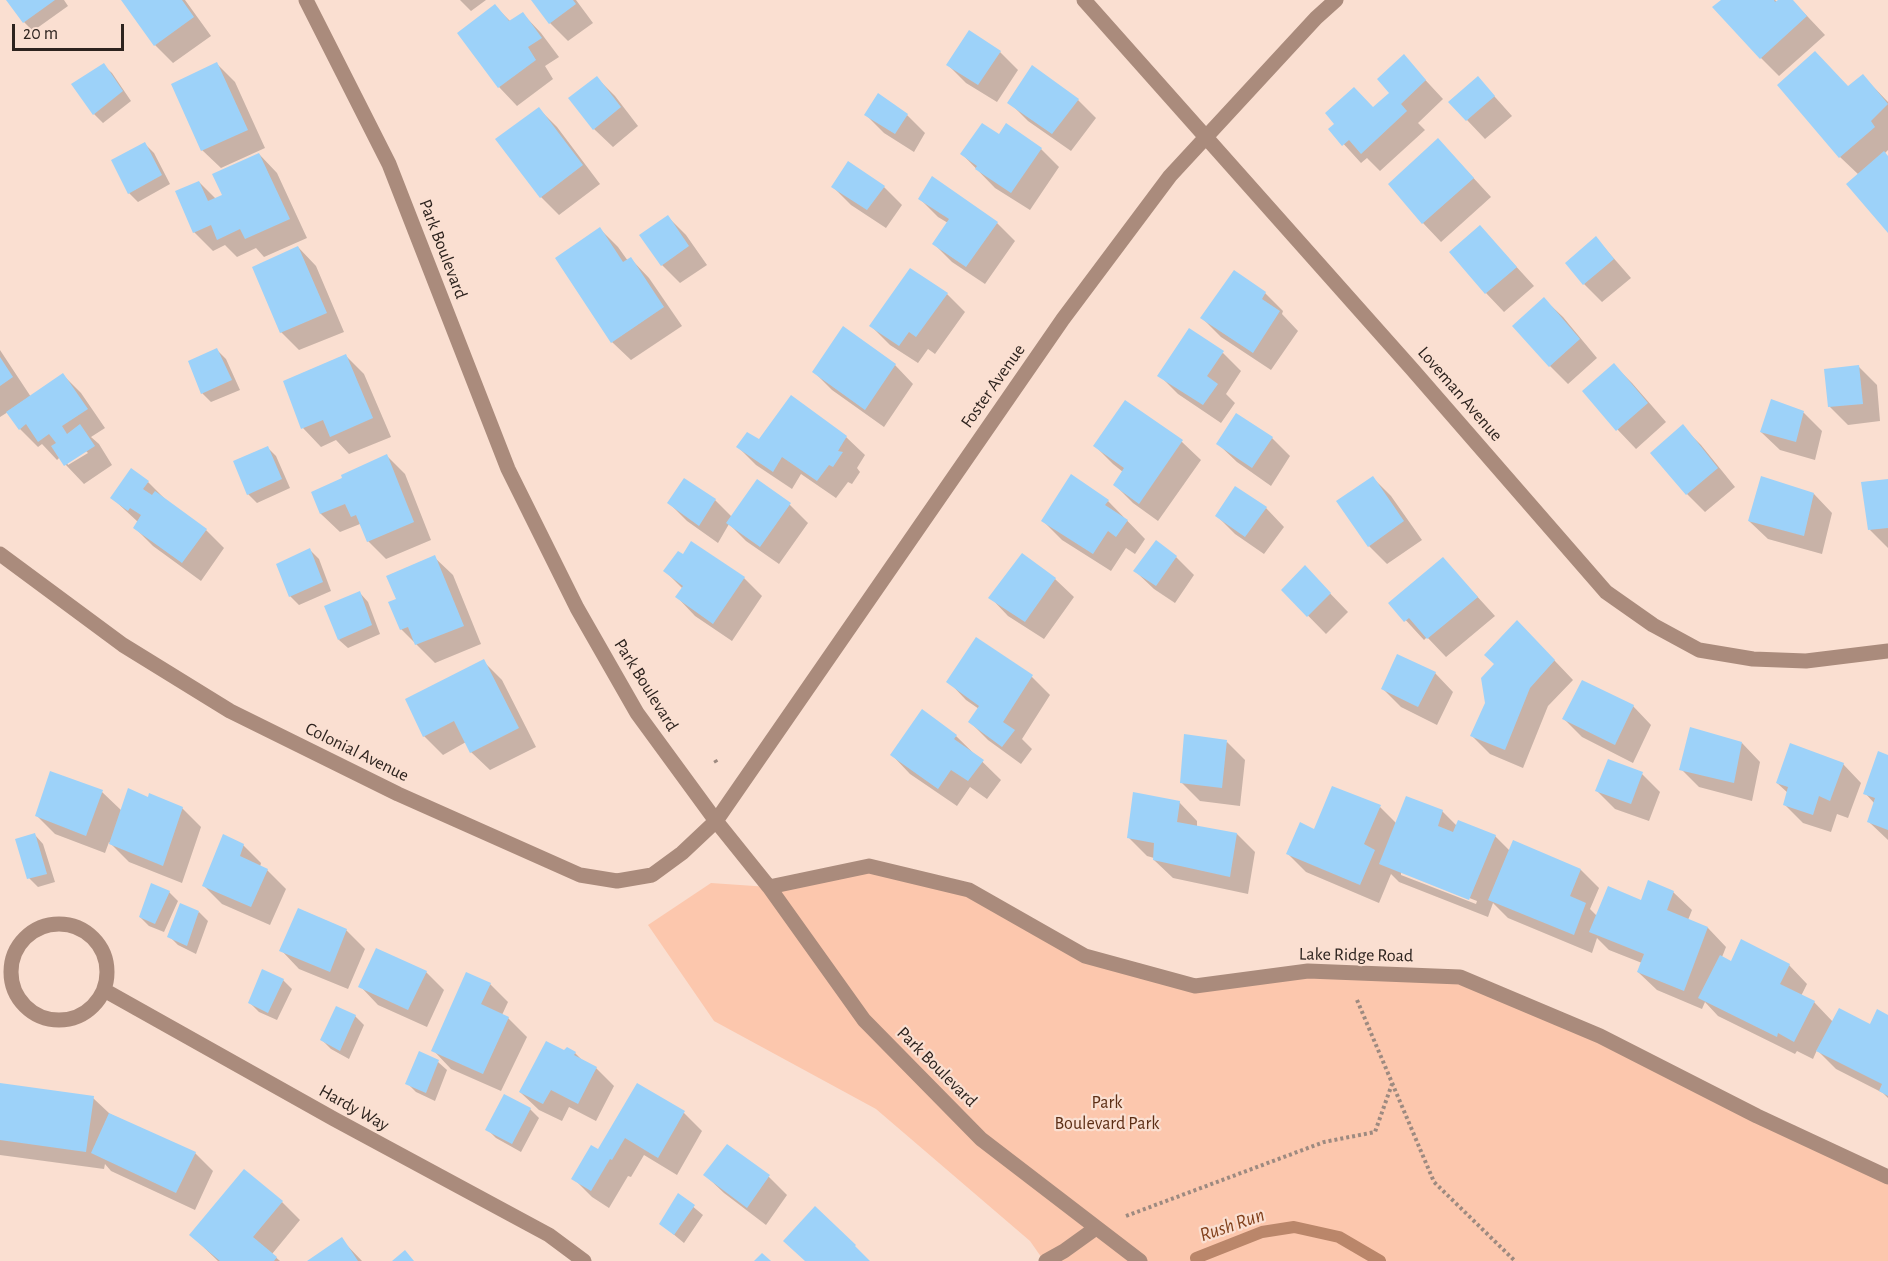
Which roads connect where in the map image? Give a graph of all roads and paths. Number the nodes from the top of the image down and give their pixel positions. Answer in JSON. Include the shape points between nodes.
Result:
{"nodes":[{"id":1,"x":306,"y":0,"type":"edge"},
{"id":2,"x":1084,"y":0,"type":"edge"},
{"id":3,"x":1336,"y":0,"type":"edge"},
{"id":4,"x":1205,"y":138,"type":"junction"},
{"id":5,"x":0,"y":554,"type":"edge"},
{"id":6,"x":1888,"y":651,"type":"edge"},
{"id":7,"x":715,"y":760,"type":"dead end"},
{"id":8,"x":718,"y":765,"type":"dead end"},
{"id":9,"x":716,"y":820,"type":"junction"},
{"id":10,"x":769,"y":887,"type":"junction"},
{"id":11,"x":1346,"y":973,"type":"junction"},
{"id":12,"x":104,"y":990,"type":"junction"},
{"id":13,"x":1392,"y":1084,"type":"junction"},
{"id":14,"x":1888,"y":1178,"type":"edge"},
{"id":15,"x":1096,"y":1228,"type":"junction"},
{"id":16,"x":584,"y":1261,"type":"edge"},
{"id":17,"x":1046,"y":1261,"type":"edge"},
{"id":18,"x":1140,"y":1261,"type":"edge"},
{"id":19,"x":1515,"y":1261,"type":"edge"}],
"edges":[{"from":1,"to":9,"type":"street","name":"Park Boulevard","via":[[389,164],[508,469],[534,523],[637,713]]},
{"from":2,"to":4,"type":"street","name":"Loveman Avenue"},
{"from":3,"to":4,"type":"street","name":"Foster Avenue"},
{"from":4,"to":6,"type":"street","name":"Loveman Avenue","via":[[1606,592],[1653,625],[1699,650],[1753,659],[1806,661]]},
{"from":4,"to":9,"type":"street","name":"Foster Avenue","via":[[1170,176],[1063,319]]},
{"from":5,"to":9,"type":"street","name":"Colonial Avenue","via":[[123,645],[230,711],[398,794],[580,875],[617,881],[652,874],[682,853]]},
{"from":7,"to":8,"type":"path"},
{"from":9,"to":10,"type":"street","name":"Park Boulevard"},
{"from":10,"to":11,"type":"street","name":"Lake Ridge Road","via":[[869,866],[969,890],[1086,956],[1196,986],[1308,971]]},
{"from":10,"to":15,"type":"street","name":"Park Boulevard","via":[[864,1020],[981,1139]]},
{"from":11,"to":13,"type":"path"},
{"from":11,"to":14,"type":"street","name":"Lake Ridge Road","via":[[1460,977],[1600,1035]]},
{"from":12,"to":12,"type":"street","via":[[105,957],[85,932],[70,925],[50,924],[31,932],[17,946],[10,966],[11,985],[21,1003],[36,1016],[56,1021],[76,1018],[94,1007]]},
{"from":12,"to":16,"type":"street","name":"Hardy Way","via":[[549,1235]]},
{"from":13,"to":15,"type":"path","via":[[1375,1132],[1324,1142]]},
{"from":13,"to":19,"type":"path","via":[[1434,1182]]},
{"from":15,"to":17,"type":"street"},
{"from":15,"to":18,"type":"street","name":"Park Boulevard"}]}
